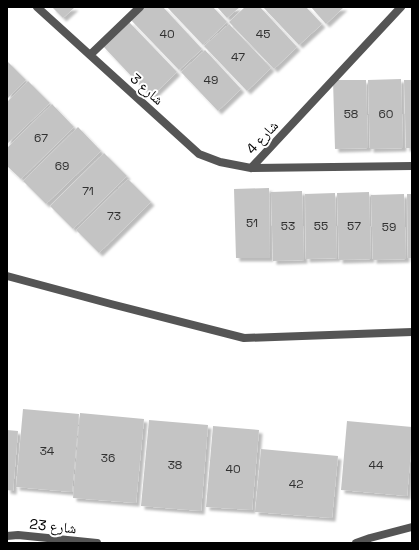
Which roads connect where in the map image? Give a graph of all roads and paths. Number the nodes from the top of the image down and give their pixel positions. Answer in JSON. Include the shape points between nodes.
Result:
{"nodes":[{"id":1,"x":37,"y":7,"type":"edge"},
{"id":2,"x":140,"y":7,"type":"edge"},
{"id":3,"x":402,"y":7,"type":"edge"},
{"id":4,"x":90,"y":55,"type":"junction"},
{"id":5,"x":412,"y":166,"type":"edge"},
{"id":6,"x":251,"y":168,"type":"junction"},
{"id":7,"x":7,"y":276,"type":"edge"},
{"id":8,"x":412,"y":332,"type":"edge"},
{"id":9,"x":412,"y":527,"type":"edge"},
{"id":10,"x":7,"y":536,"type":"edge"},
{"id":11,"x":97,"y":543,"type":"edge"},
{"id":12,"x":356,"y":543,"type":"edge"}],
"edges":[{"from":1,"to":4,"type":"street","name":"شارع 3"},
{"from":2,"to":4,"type":"street"},
{"from":3,"to":6,"type":"street","name":"شارع 4"},
{"from":4,"to":6,"type":"street","name":"شارع 3","via":[[199,154],[220,162]]},
{"from":5,"to":6,"type":"street","name":"شارع 4"},
{"from":7,"to":8,"type":"street","via":[[244,338]]},
{"from":9,"to":12,"type":"street"},
{"from":10,"to":11,"type":"street","name":"شارع 23"}]}
